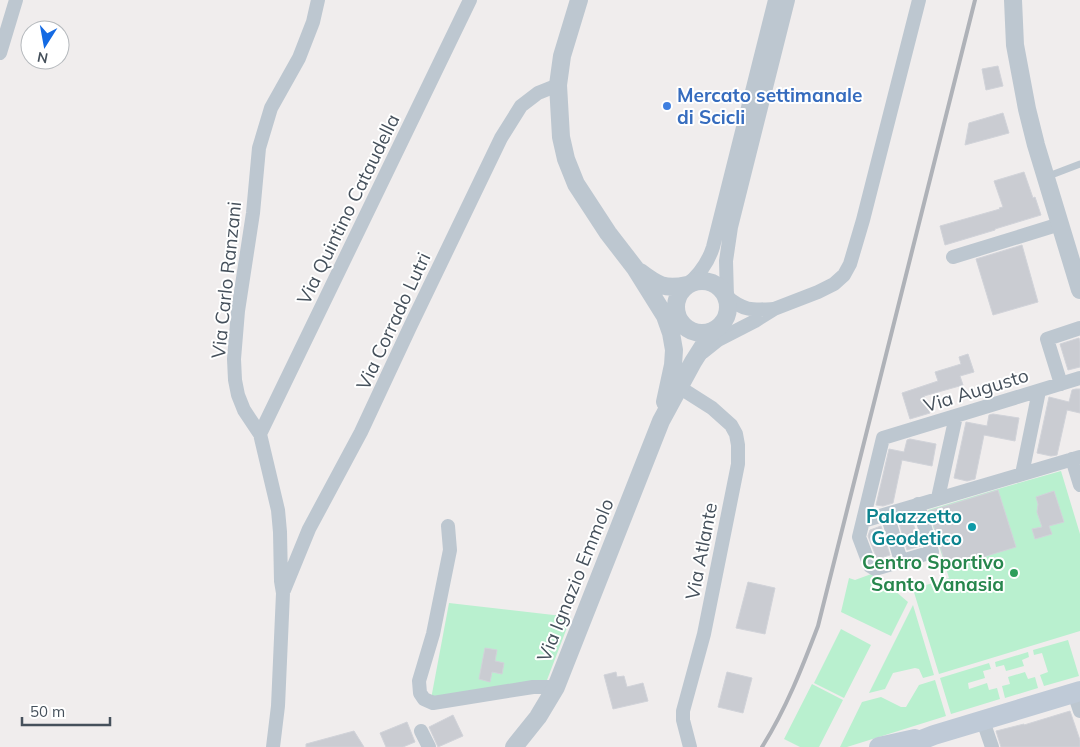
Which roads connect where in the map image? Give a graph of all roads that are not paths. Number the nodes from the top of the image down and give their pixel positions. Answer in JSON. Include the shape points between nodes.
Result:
{"nodes":[{"id":1,"x":16,"y":0,"type":"edge"},
{"id":2,"x":318,"y":0,"type":"edge"},
{"id":3,"x":470,"y":0,"type":"edge"},
{"id":4,"x":579,"y":0,"type":"edge"},
{"id":5,"x":775,"y":0,"type":"edge"},
{"id":6,"x":788,"y":0,"type":"edge"},
{"id":7,"x":1013,"y":0,"type":"edge"},
{"id":8,"x":914,"y":1,"type":"edge"},
{"id":9,"x":0,"y":53,"type":"edge"},
{"id":10,"x":558,"y":85,"type":"junction"},
{"id":11,"x":1080,"y":164,"type":"edge"},
{"id":12,"x":1046,"y":178,"type":"junction"},
{"id":13,"x":1060,"y":224,"type":"junction"},
{"id":14,"x":952,"y":257,"type":"dead end"},
{"id":15,"x":635,"y":268,"type":"junction"},
{"id":16,"x":687,"y":285,"type":"junction"},
{"id":17,"x":1080,"y":290,"type":"edge"},
{"id":18,"x":727,"y":297,"type":"junction"},
{"id":19,"x":774,"y":309,"type":"junction"},
{"id":20,"x":676,"y":321,"type":"junction"},
{"id":21,"x":1080,"y":328,"type":"edge"},
{"id":22,"x":734,"y":331,"type":"junction"},
{"id":23,"x":712,"y":332,"type":"junction"},
{"id":24,"x":693,"y":362,"type":"junction"},
{"id":25,"x":1080,"y":378,"type":"edge"},
{"id":26,"x":1061,"y":384,"type":"junction"},
{"id":27,"x":679,"y":387,"type":"junction"},
{"id":28,"x":1039,"y":391,"type":"junction"},
{"id":29,"x":956,"y":416,"type":"junction"},
{"id":30,"x":662,"y":421,"type":"junction"},
{"id":31,"x":260,"y":434,"type":"junction"},
{"id":32,"x":1076,"y":458,"type":"edge"},
{"id":33,"x":1022,"y":474,"type":"junction"},
{"id":34,"x":1080,"y":485,"type":"edge"},
{"id":35,"x":938,"y":498,"type":"junction"},
{"id":36,"x":918,"y":504,"type":"junction"},
{"id":37,"x":887,"y":514,"type":"junction"},
{"id":38,"x":863,"y":521,"type":"junction"},
{"id":39,"x":448,"y":526,"type":"dead end"},
{"id":40,"x":900,"y":558,"type":"junction"},
{"id":41,"x":283,"y":593,"type":"junction"},
{"id":42,"x":556,"y":687,"type":"junction"},
{"id":43,"x":1078,"y":698,"type":"edge"},
{"id":44,"x":983,"y":721,"type":"junction"},
{"id":45,"x":421,"y":731,"type":"dead end"},
{"id":46,"x":936,"y":741,"type":"edge"},
{"id":47,"x":515,"y":746,"type":"edge"},
{"id":48,"x":273,"y":747,"type":"edge"},
{"id":49,"x":429,"y":747,"type":"edge"},
{"id":50,"x":690,"y":747,"type":"edge"},
{"id":51,"x":878,"y":747,"type":"edge"},
{"id":52,"x":904,"y":747,"type":"edge"},
{"id":53,"x":992,"y":747,"type":"edge"}],
"edges":[{"from":1,"to":9,"type":"street"},
{"from":2,"to":31,"type":"street","name":"Via Carlo Ranzani","via":[[299,58],[271,108],[259,148],[234,358],[238,395]]},
{"from":3,"to":31,"type":"street","name":"Via Quintino Cataudella"},
{"from":4,"to":10,"type":"street","via":[[562,56]]},
{"from":5,"to":16,"type":"street","via":[[713,247],[704,268]]},
{"from":6,"to":18,"type":"street","via":[[731,227],[726,261]]},
{"from":7,"to":12,"type":"street","via":[[1014,45]]},
{"from":8,"to":19,"type":"street","via":[[850,264],[834,284]]},
{"from":10,"to":15,"type":"street","via":[[561,137],[576,184]]},
{"from":10,"to":41,"type":"street","name":"Via Corrado Lutri","via":[[538,93],[521,106],[502,138],[361,432],[309,530]]},
{"from":11,"to":12,"type":"lane"},
{"from":12,"to":13,"type":"street"},
{"from":13,"to":14,"type":"street"},
{"from":13,"to":17,"type":"street"},
{"from":15,"to":16,"type":"street","via":[[664,287]]},
{"from":15,"to":20,"type":"street"},
{"from":16,"to":18,"type":"street","via":[[710,282]]},
{"from":16,"to":20,"type":"street","via":[[676,303]]},
{"from":18,"to":19,"type":"street","via":[[747,309]]},
{"from":18,"to":23,"type":"street","via":[[727,317]]},
{"from":19,"to":22,"type":"street"},
{"from":20,"to":23,"type":"street","via":[[696,333]]},
{"from":20,"to":30,"type":"street","via":[[671,334],[673,365]]},
{"from":21,"to":26,"type":"street","via":[[1047,339]]},
{"from":22,"to":23,"type":"street"},
{"from":22,"to":24,"type":"street"},
{"from":23,"to":24,"type":"street"},
{"from":24,"to":27,"type":"street"},
{"from":25,"to":26,"type":"street","name":"Via Augusto"},
{"from":26,"to":28,"type":"street","name":"Via Augusto"},
{"from":27,"to":30,"type":"street"},
{"from":27,"to":50,"type":"street","name":"Via Atlante","via":[[731,424],[738,445],[738,464],[704,634],[683,710]]},
{"from":28,"to":29,"type":"street","name":"Via Augusto"},
{"from":28,"to":33,"type":"street"},
{"from":29,"to":35,"type":"street"},
{"from":29,"to":38,"type":"street","name":"Via Augusto","via":[[883,438]]},
{"from":30,"to":42,"type":"street","name":"Via Ignazio Emmolo"},
{"from":31,"to":41,"type":"street","name":"Via Carlo Ranzani","via":[[278,510]]},
{"from":32,"to":33,"type":"street"},
{"from":32,"to":34,"type":"street"},
{"from":33,"to":35,"type":"street"},
{"from":35,"to":36,"type":"street"},
{"from":36,"to":37,"type":"street"},
{"from":36,"to":40,"type":"street","via":[[932,552]]},
{"from":37,"to":38,"type":"street"},
{"from":37,"to":40,"type":"street"},
{"from":38,"to":40,"type":"street","via":[[859,537],[870,566],[875,569]]},
{"from":39,"to":42,"type":"street","via":[[450,550],[433,634],[419,680],[424,699],[432,703],[533,687]]},
{"from":41,"to":48,"type":"street","name":"Via Carlo Ranzani"},
{"from":42,"to":47,"type":"street","name":"Via Ignazio Emmolo"},
{"from":43,"to":44,"type":"main road"},
{"from":44,"to":46,"type":"main road"},
{"from":44,"to":53,"type":"street"},
{"from":45,"to":49,"type":"street"},
{"from":46,"to":51,"type":"main road"},
{"from":46,"to":52,"type":"main road"}]}
